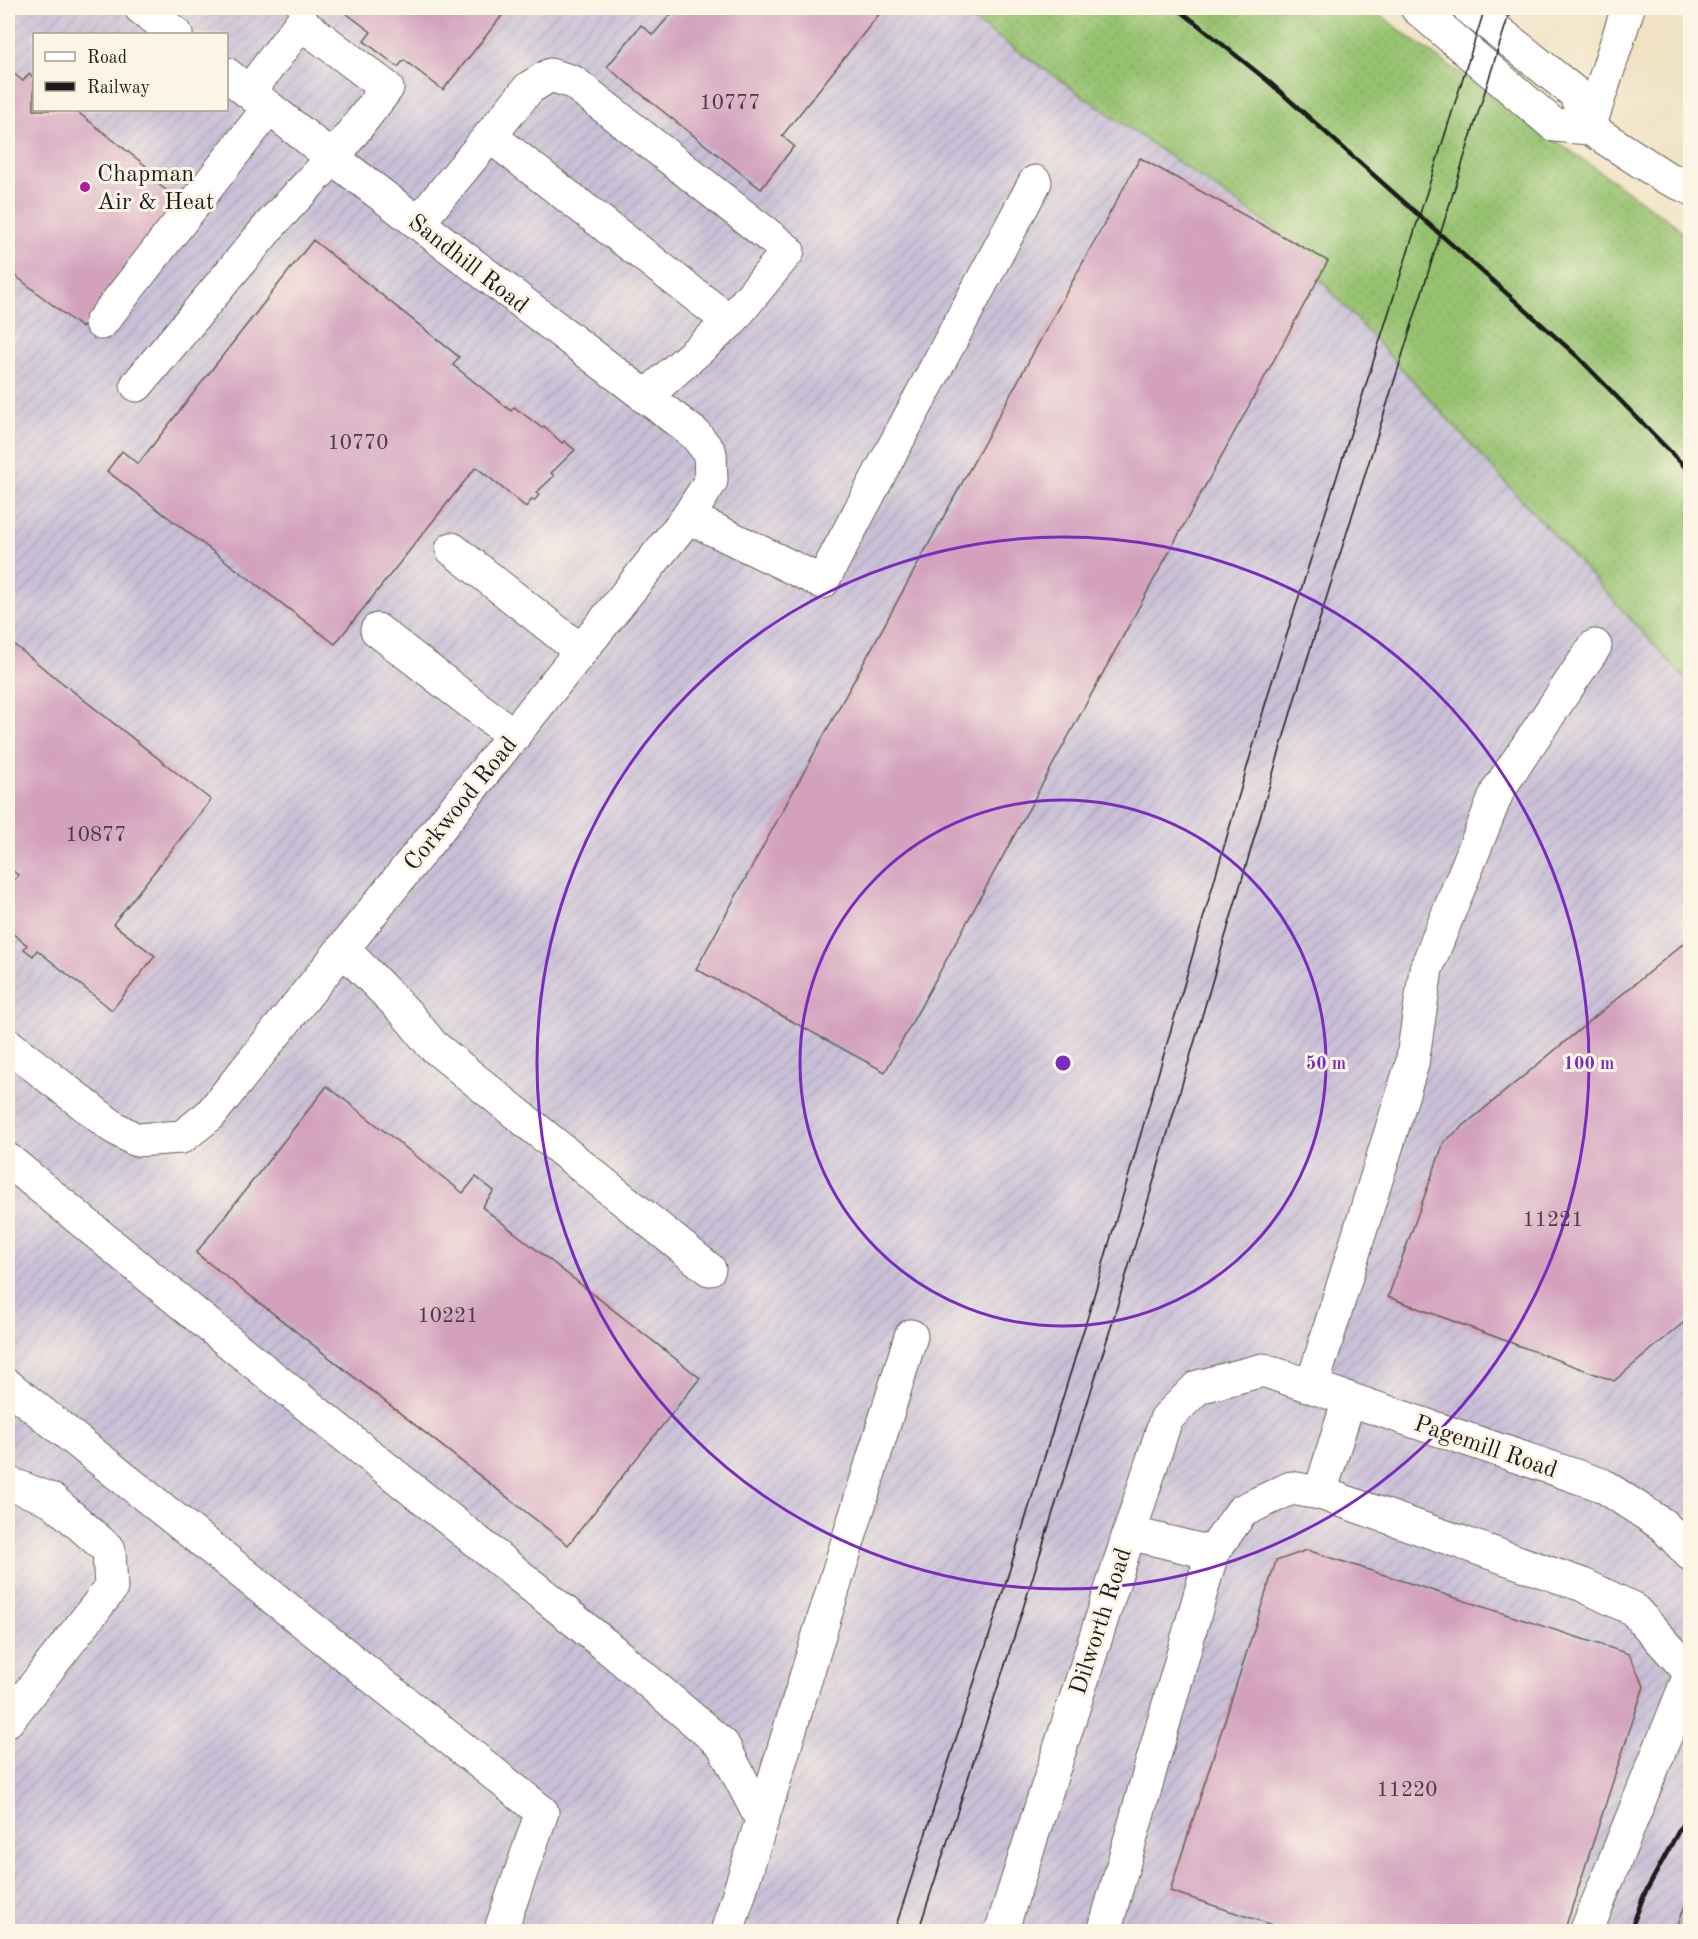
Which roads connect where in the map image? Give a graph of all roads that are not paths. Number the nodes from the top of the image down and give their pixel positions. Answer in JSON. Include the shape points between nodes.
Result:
{"nodes":[{"id":1,"x":1417,"y":8,"type":"edge"},
{"id":2,"x":1469,"y":8,"type":"edge"},
{"id":3,"x":1628,"y":8,"type":"edge"},
{"id":4,"x":299,"y":13,"type":"edge"},
{"id":5,"x":248,"y":91,"type":"edge"},
{"id":6,"x":1589,"y":128,"type":"junction"},
{"id":7,"x":490,"y":136,"type":"junction"},
{"id":8,"x":333,"y":158,"type":"junction"},
{"id":9,"x":1035,"y":182,"type":"dead end"},
{"id":10,"x":1690,"y":188,"type":"edge"},
{"id":11,"x":418,"y":224,"type":"junction"},
{"id":12,"x":730,"y":322,"type":"junction"},
{"id":13,"x":101,"y":323,"type":"dead end"},
{"id":14,"x":137,"y":385,"type":"dead end"},
{"id":15,"x":645,"y":398,"type":"junction"},
{"id":16,"x":710,"y":453,"type":"joint"},
{"id":17,"x":688,"y":518,"type":"junction"},
{"id":18,"x":452,"y":549,"type":"dead end"},
{"id":19,"x":377,"y":630,"type":"dead end"},
{"id":20,"x":1595,"y":646,"type":"dead end"},
{"id":21,"x":581,"y":651,"type":"junction"},
{"id":22,"x":514,"y":736,"type":"junction"},
{"id":23,"x":343,"y":949,"type":"junction"},
{"id":24,"x":8,"y":1045,"type":"edge"},
{"id":25,"x":8,"y":1160,"type":"edge"},
{"id":26,"x":709,"y":1269,"type":"dead end"},
{"id":27,"x":911,"y":1336,"type":"dead end"},
{"id":28,"x":1263,"y":1370,"type":"joint"},
{"id":29,"x":8,"y":1386,"type":"edge"},
{"id":30,"x":1312,"y":1386,"type":"junction"},
{"id":31,"x":1349,"y":1399,"type":"junction"},
{"id":32,"x":8,"y":1483,"type":"edge"},
{"id":33,"x":1320,"y":1493,"type":"junction"},
{"id":34,"x":1129,"y":1533,"type":"junction"},
{"id":35,"x":1212,"y":1553,"type":"junction"},
{"id":36,"x":1690,"y":1554,"type":"edge"},
{"id":37,"x":1690,"y":1673,"type":"edge"},
{"id":38,"x":8,"y":1720,"type":"edge"},
{"id":39,"x":762,"y":1820,"type":"junction"},
{"id":40,"x":500,"y":1932,"type":"edge"},
{"id":41,"x":726,"y":1932,"type":"edge"},
{"id":42,"x":1000,"y":1932,"type":"edge"},
{"id":43,"x":1104,"y":1932,"type":"edge"},
{"id":44,"x":1586,"y":1932,"type":"edge"}],
"edges":[{"from":1,"to":6,"type":"street","via":[[1554,125]]},
{"from":2,"to":6,"type":"street","via":[[1575,93]]},
{"from":3,"to":6,"type":"street"},
{"from":4,"to":5,"type":"street"},
{"from":4,"to":8,"type":"street","via":[[387,88]]},
{"from":5,"to":8,"type":"street","name":"Sandhill Road"},
{"from":5,"to":13,"type":"street"},
{"from":6,"to":10,"type":"street","via":[[1665,177]]},
{"from":7,"to":11,"type":"street"},
{"from":7,"to":12,"type":"street"},
{"from":7,"to":12,"type":"street","via":[[529,88],[550,75],[573,82],[788,251]]},
{"from":8,"to":11,"type":"street","name":"Sandhill Road"},
{"from":8,"to":14,"type":"street","via":[[272,223]]},
{"from":9,"to":17,"type":"street","via":[[822,582]]},
{"from":11,"to":15,"type":"street","name":"Sandhill Road"},
{"from":12,"to":15,"type":"street"},
{"from":15,"to":16,"type":"street","name":"Sandhill Road","via":[[695,434]]},
{"from":16,"to":17,"type":"street","name":"Corkwood Road","via":[[711,481]]},
{"from":17,"to":21,"type":"street","name":"Corkwood Road"},
{"from":18,"to":21,"type":"street"},
{"from":19,"to":22,"type":"street"},
{"from":20,"to":30,"type":"street","via":[[1498,790],[1426,969],[1412,1064]]},
{"from":21,"to":22,"type":"street","name":"Corkwood Road"},
{"from":22,"to":23,"type":"street","name":"Corkwood Road"},
{"from":23,"to":24,"type":"street","name":"Corkwood Road","via":[[210,1115],[182,1137],[136,1140],[113,1127]]},
{"from":23,"to":26,"type":"street","via":[[432,1045]]},
{"from":25,"to":39,"type":"street","via":[[723,1745]]},
{"from":27,"to":39,"type":"street"},
{"from":28,"to":30,"type":"street","name":"Pagemill Road"},
{"from":28,"to":34,"type":"street","name":"Dilworth Road","via":[[1198,1387],[1166,1419]]},
{"from":29,"to":40,"type":"street","via":[[542,1812]]},
{"from":30,"to":31,"type":"street","name":"Pagemill Road"},
{"from":31,"to":33,"type":"street"},
{"from":31,"to":36,"type":"street","name":"Pagemill Road","via":[[1602,1485],[1663,1525]]},
{"from":32,"to":38,"type":"street","via":[[52,1500],[109,1550],[111,1588]]},
{"from":33,"to":35,"type":"street","via":[[1291,1488],[1242,1511]]},
{"from":33,"to":37,"type":"street","via":[[1583,1585],[1633,1609]]},
{"from":34,"to":35,"type":"street"},
{"from":34,"to":42,"type":"street","name":"Dilworth Road"},
{"from":35,"to":43,"type":"street"},
{"from":37,"to":44,"type":"street"},
{"from":39,"to":41,"type":"street"}]}
